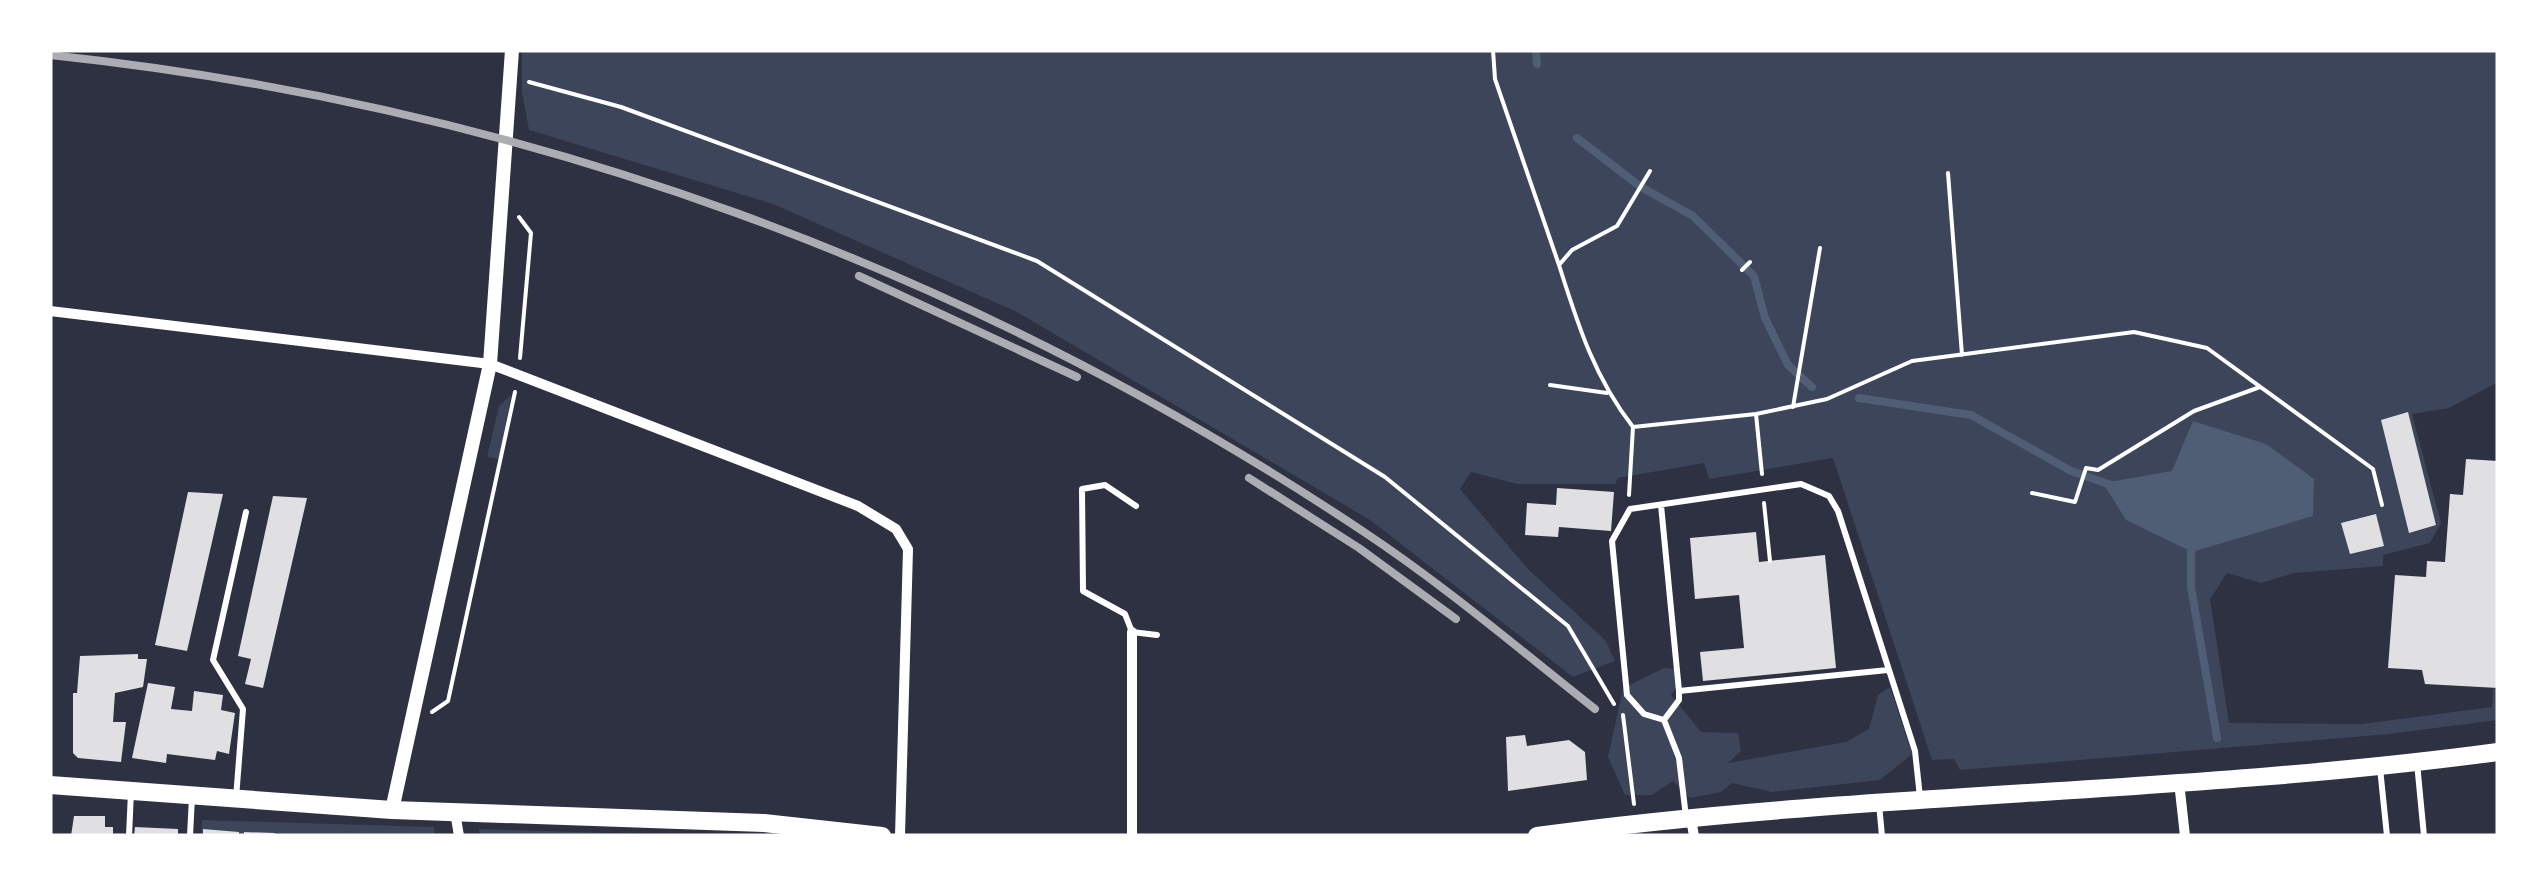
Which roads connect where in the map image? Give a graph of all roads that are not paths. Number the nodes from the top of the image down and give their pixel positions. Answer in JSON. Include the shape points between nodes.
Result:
{"nodes":[{"id":1,"x":512,"y":50,"type":"edge"},
{"id":2,"x":50,"y":312,"type":"edge"},
{"id":3,"x":490,"y":364,"type":"junction"},
{"id":4,"x":1661,"y":505,"type":"junction"},
{"id":5,"x":1136,"y":506,"type":"dead end"},
{"id":6,"x":246,"y":512,"type":"dead end"},
{"id":7,"x":1132,"y":632,"type":"junction"},
{"id":8,"x":1157,"y":634,"type":"dead end"},
{"id":9,"x":1888,"y":670,"type":"junction"},
{"id":10,"x":1679,"y":690,"type":"junction"},
{"id":11,"x":1664,"y":720,"type":"junction"},
{"id":12,"x":2498,"y":752,"type":"edge"},
{"id":13,"x":2417,"y":763,"type":"junction"},
{"id":14,"x":2380,"y":768,"type":"junction"},
{"id":15,"x":2179,"y":781,"type":"junction"},
{"id":16,"x":50,"y":785,"type":"edge"},
{"id":17,"x":132,"y":791,"type":"junction"},
{"id":18,"x":192,"y":796,"type":"junction"},
{"id":19,"x":1920,"y":798,"type":"junction"},
{"id":20,"x":236,"y":799,"type":"junction"},
{"id":21,"x":1879,"y":802,"type":"junction"},
{"id":22,"x":392,"y":810,"type":"junction"},
{"id":23,"x":455,"y":812,"type":"junction"},
{"id":24,"x":1690,"y":825,"type":"edge"},
{"id":25,"x":765,"y":829,"type":"edge"},
{"id":26,"x":129,"y":836,"type":"edge"},
{"id":27,"x":190,"y":836,"type":"edge"},
{"id":28,"x":458,"y":836,"type":"edge"},
{"id":29,"x":882,"y":836,"type":"edge"},
{"id":30,"x":900,"y":836,"type":"edge"},
{"id":31,"x":1132,"y":836,"type":"edge"},
{"id":32,"x":1540,"y":836,"type":"edge"},
{"id":33,"x":1882,"y":836,"type":"edge"},
{"id":34,"x":2186,"y":836,"type":"edge"},
{"id":35,"x":2387,"y":836,"type":"edge"},
{"id":36,"x":2424,"y":836,"type":"edge"}],
"edges":[{"from":1,"to":3,"type":"street"},
{"from":2,"to":3,"type":"street"},
{"from":3,"to":22,"type":"street"},
{"from":3,"to":30,"type":"street","via":[[858,506],[896,528],[908,549]]},
{"from":4,"to":9,"type":"lane","via":[[1801,484],[1829,496]]},
{"from":4,"to":10,"type":"lane"},
{"from":4,"to":11,"type":"lane","via":[[1630,509],[1612,541],[1627,694],[1644,714]]},
{"from":5,"to":7,"type":"lane","via":[[1105,485],[1082,488],[1083,592],[1125,614]]},
{"from":6,"to":20,"type":"lane","via":[[213,660],[243,709]]},
{"from":7,"to":8,"type":"lane"},
{"from":7,"to":31,"type":"street"},
{"from":9,"to":10,"type":"lane"},
{"from":9,"to":19,"type":"lane","via":[[1914,751]]},
{"from":10,"to":11,"type":"lane"},
{"from":11,"to":24,"type":"lane","via":[[1679,758]]},
{"from":12,"to":13,"type":"main road"},
{"from":13,"to":14,"type":"main road"},
{"from":13,"to":36,"type":"lane"},
{"from":14,"to":15,"type":"main road"},
{"from":14,"to":35,"type":"lane"},
{"from":15,"to":19,"type":"main road"},
{"from":15,"to":34,"type":"street"},
{"from":16,"to":17,"type":"main road"},
{"from":17,"to":18,"type":"main road"},
{"from":17,"to":26,"type":"lane"},
{"from":18,"to":20,"type":"main road"},
{"from":18,"to":27,"type":"lane"},
{"from":19,"to":21,"type":"main road"},
{"from":20,"to":22,"type":"main road"},
{"from":21,"to":24,"type":"main road"},
{"from":21,"to":33,"type":"lane"},
{"from":22,"to":23,"type":"main road"},
{"from":23,"to":25,"type":"main road"},
{"from":23,"to":28,"type":"street"},
{"from":24,"to":32,"type":"main road"},
{"from":25,"to":29,"type":"main road"}]}
